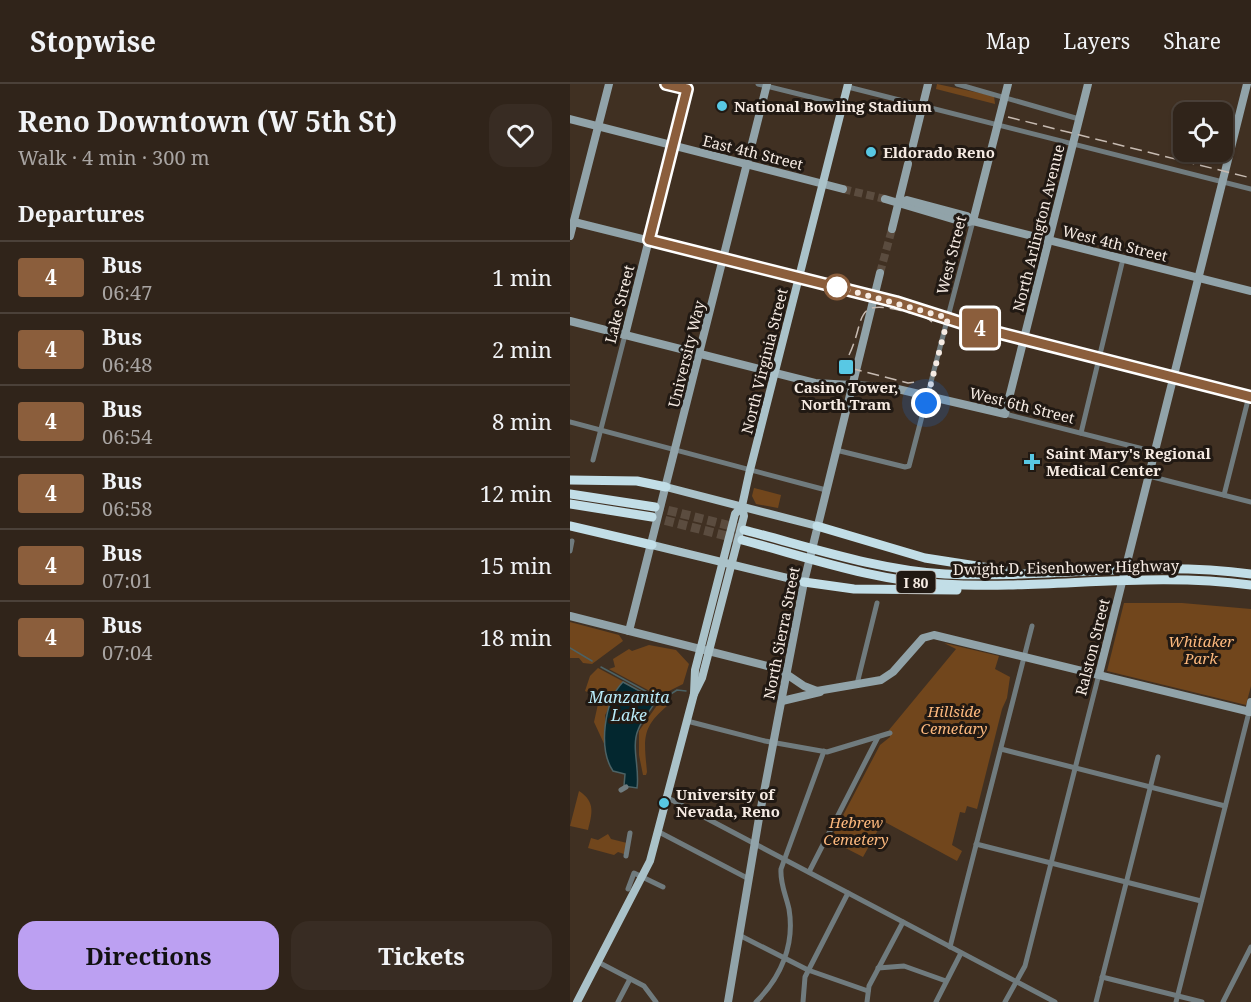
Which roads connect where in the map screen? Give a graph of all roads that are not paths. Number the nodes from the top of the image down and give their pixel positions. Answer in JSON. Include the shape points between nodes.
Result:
{"nodes":[{"id":1,"x":609,"y":84,"type":"edge"},
{"id":2,"x":688,"y":84,"type":"edge"},
{"id":3,"x":928,"y":84,"type":"edge"},
{"id":4,"x":957,"y":84,"type":"edge"},
{"id":5,"x":1008,"y":84,"type":"edge"},
{"id":6,"x":1088,"y":84,"type":"edge"},
{"id":7,"x":1247,"y":84,"type":"edge"},
{"id":8,"x":764,"y":85,"type":"edge"},
{"id":9,"x":848,"y":86,"type":"edge"},
{"id":10,"x":1005,"y":97,"type":"junction"},
{"id":11,"x":843,"y":105,"type":"junction"},
{"id":12,"x":922,"y":107,"type":"junction"},
{"id":13,"x":570,"y":119,"type":"edge"},
{"id":14,"x":1078,"y":122,"type":"junction"},
{"id":15,"x":998,"y":125,"type":"junction"},
{"id":16,"x":598,"y":126,"type":"junction"},
{"id":17,"x":1074,"y":140,"type":"junction"},
{"id":18,"x":672,"y":145,"type":"junction"},
{"id":19,"x":747,"y":164,"type":"junction"},
{"id":20,"x":1224,"y":179,"type":"junction"},
{"id":21,"x":824,"y":184,"type":"junction"},
{"id":22,"x":843,"y":189,"type":"tunnel mouth"},
{"id":23,"x":1251,"y":189,"type":"edge"},
{"id":24,"x":885,"y":199,"type":"tunnel mouth"},
{"id":25,"x":899,"y":203,"type":"junction"},
{"id":26,"x":572,"y":221,"type":"edge"},
{"id":27,"x":973,"y":221,"type":"junction"},
{"id":28,"x":892,"y":229,"type":"tunnel mouth"},
{"id":29,"x":570,"y":236,"type":"edge"},
{"id":30,"x":649,"y":240,"type":"junction"},
{"id":31,"x":1049,"y":240,"type":"junction"},
{"id":32,"x":723,"y":259,"type":"junction"},
{"id":33,"x":1123,"y":259,"type":"junction"},
{"id":34,"x":880,"y":273,"type":"tunnel mouth"},
{"id":35,"x":799,"y":278,"type":"junction"},
{"id":36,"x":1199,"y":278,"type":"junction"},
{"id":37,"x":819,"y":283,"type":"tunnel mouth"},
{"id":38,"x":849,"y":290,"type":"tunnel mouth"},
{"id":39,"x":1251,"y":291,"type":"edge"},
{"id":40,"x":874,"y":297,"type":"junction"},
{"id":41,"x":948,"y":318,"type":"junction"},
{"id":42,"x":570,"y":321,"type":"edge"},
{"id":43,"x":625,"y":335,"type":"junction"},
{"id":44,"x":1024,"y":339,"type":"junction"},
{"id":45,"x":700,"y":354,"type":"junction"},
{"id":46,"x":1099,"y":358,"type":"junction"},
{"id":47,"x":775,"y":372,"type":"junction"},
{"id":48,"x":1174,"y":377,"type":"junction"},
{"id":49,"x":852,"y":384,"type":"junction"},
{"id":50,"x":929,"y":396,"type":"junction"},
{"id":51,"x":1250,"y":396,"type":"edge"},
{"id":52,"x":1005,"y":414,"type":"junction"},
{"id":53,"x":570,"y":422,"type":"edge"},
{"id":54,"x":601,"y":430,"type":"junction"},
{"id":55,"x":1081,"y":434,"type":"junction"},
{"id":56,"x":675,"y":450,"type":"junction"},
{"id":57,"x":836,"y":450,"type":"junction"},
{"id":58,"x":1155,"y":452,"type":"junction"},
{"id":59,"x":593,"y":460,"type":"dead end"},
{"id":60,"x":750,"y":470,"type":"junction"},
{"id":61,"x":1149,"y":476,"type":"junction"},
{"id":62,"x":570,"y":480,"type":"edge"},
{"id":63,"x":666,"y":487,"type":"junction"},
{"id":64,"x":826,"y":490,"type":"junction"},
{"id":65,"x":570,"y":494,"type":"edge"},
{"id":66,"x":1224,"y":495,"type":"junction"},
{"id":67,"x":1251,"y":502,"type":"edge"},
{"id":68,"x":570,"y":504,"type":"edge"},
{"id":69,"x":742,"y":506,"type":"junction"},
{"id":70,"x":655,"y":507,"type":"tunnel mouth"},
{"id":71,"x":652,"y":517,"type":"tunnel mouth"},
{"id":72,"x":570,"y":526,"type":"edge"},
{"id":73,"x":816,"y":529,"type":"junction"},
{"id":74,"x":744,"y":530,"type":"tunnel mouth"},
{"id":75,"x":742,"y":540,"type":"tunnel mouth"},
{"id":76,"x":572,"y":542,"type":"dead end"},
{"id":77,"x":652,"y":545,"type":"junction"},
{"id":78,"x":570,"y":551,"type":"edge"},
{"id":79,"x":727,"y":562,"type":"junction"},
{"id":80,"x":1017,"y":574,"type":"junction"},
{"id":81,"x":1251,"y":574,"type":"edge"},
{"id":82,"x":805,"y":579,"type":"junction"},
{"id":83,"x":1095,"y":581,"type":"junction"},
{"id":84,"x":1251,"y":585,"type":"edge"},
{"id":85,"x":877,"y":603,"type":"dead end"},
{"id":86,"x":570,"y":616,"type":"edge"},
{"id":87,"x":1032,"y":626,"type":"dead end"},
{"id":88,"x":629,"y":631,"type":"junction"},
{"id":89,"x":704,"y":650,"type":"junction"},
{"id":90,"x":1024,"y":656,"type":"junction"},
{"id":91,"x":787,"y":673,"type":"junction"},
{"id":92,"x":1099,"y":674,"type":"junction"},
{"id":93,"x":858,"y":684,"type":"junction"},
{"id":94,"x":821,"y":691,"type":"junction"},
{"id":95,"x":782,"y":701,"type":"junction"},
{"id":96,"x":1251,"y":702,"type":"edge"},
{"id":97,"x":1250,"y":712,"type":"edge"},
{"id":98,"x":687,"y":721,"type":"junction"},
{"id":99,"x":890,"y":733,"type":"dead end"},
{"id":100,"x":878,"y":737,"type":"junction"},
{"id":101,"x":774,"y":741,"type":"junction"},
{"id":102,"x":1000,"y":749,"type":"junction"},
{"id":103,"x":824,"y":751,"type":"junction"},
{"id":104,"x":1158,"y":757,"type":"dead end"},
{"id":105,"x":1075,"y":768,"type":"junction"},
{"id":106,"x":1150,"y":787,"type":"junction"},
{"id":107,"x":668,"y":798,"type":"junction"},
{"id":108,"x":1225,"y":806,"type":"junction"},
{"id":109,"x":659,"y":832,"type":"junction"},
{"id":110,"x":630,"y":833,"type":"dead end"},
{"id":111,"x":755,"y":844,"type":"junction"},
{"id":112,"x":976,"y":844,"type":"junction"},
{"id":113,"x":626,"y":856,"type":"dead end"},
{"id":114,"x":784,"y":859,"type":"junction"},
{"id":115,"x":1051,"y":863,"type":"junction"},
{"id":116,"x":809,"y":872,"type":"junction"},
{"id":117,"x":749,"y":879,"type":"junction"},
{"id":118,"x":1126,"y":882,"type":"junction"},
{"id":119,"x":663,"y":887,"type":"dead end"},
{"id":120,"x":628,"y":890,"type":"dead end"},
{"id":121,"x":848,"y":893,"type":"junction"},
{"id":122,"x":1201,"y":901,"type":"junction"},
{"id":123,"x":903,"y":922,"type":"junction"},
{"id":124,"x":739,"y":935,"type":"junction"},
{"id":125,"x":950,"y":947,"type":"junction"},
{"id":126,"x":1251,"y":947,"type":"edge"},
{"id":127,"x":961,"y":953,"type":"junction"},
{"id":128,"x":785,"y":958,"type":"junction"},
{"id":129,"x":1248,"y":959,"type":"edge"},
{"id":130,"x":598,"y":962,"type":"junction"},
{"id":131,"x":878,"y":968,"type":"junction"},
{"id":132,"x":808,"y":970,"type":"junction"},
{"id":133,"x":1102,"y":977,"type":"junction"},
{"id":134,"x":630,"y":979,"type":"junction"},
{"id":135,"x":946,"y":981,"type":"junction"},
{"id":136,"x":1016,"y":982,"type":"junction"},
{"id":137,"x":868,"y":991,"type":"junction"},
{"id":138,"x":1176,"y":999,"type":"edge"},
{"id":139,"x":655,"y":1001,"type":"edge"},
{"id":140,"x":577,"y":1002,"type":"edge"},
{"id":141,"x":618,"y":1002,"type":"edge"},
{"id":142,"x":728,"y":1002,"type":"edge"},
{"id":143,"x":756,"y":1002,"type":"edge"},
{"id":144,"x":803,"y":1002,"type":"edge"},
{"id":145,"x":867,"y":1002,"type":"edge"},
{"id":146,"x":936,"y":1002,"type":"edge"},
{"id":147,"x":1005,"y":1002,"type":"edge"},
{"id":148,"x":1054,"y":1002,"type":"edge"},
{"id":149,"x":1096,"y":1002,"type":"edge"},
{"id":150,"x":1202,"y":1002,"type":"edge"},
{"id":151,"x":1223,"y":1002,"type":"edge"}],
"edges":[{"from":1,"to":16,"type":"street"},
{"from":2,"to":18,"type":"street","name":"Lake Street"},
{"from":3,"to":12,"type":"street"},
{"from":4,"to":10,"type":"street"},
{"from":5,"to":10,"type":"street","name":"West Street"},
{"from":6,"to":14,"type":"street","name":"North Arlington Avenue"},
{"from":7,"to":20,"type":"street","name":"Ralston Street"},
{"from":8,"to":11,"type":"street"},
{"from":8,"to":19,"type":"street","name":"University Way"},
{"from":9,"to":11,"type":"main road","name":"North Virginia Street"},
{"from":9,"to":12,"type":"street"},
{"from":10,"to":14,"type":"street"},
{"from":10,"to":15,"type":"street","name":"West Street"},
{"from":11,"to":21,"type":"main road","name":"North Virginia Street"},
{"from":12,"to":15,"type":"street"},
{"from":12,"to":25,"type":"street"},
{"from":13,"to":16,"type":"street","name":"East 4th Street"},
{"from":14,"to":17,"type":"street","name":"North Arlington Avenue"},
{"from":15,"to":17,"type":"street"},
{"from":15,"to":27,"type":"street","name":"West Street"},
{"from":16,"to":18,"type":"street","name":"East 4th Street"},
{"from":16,"to":26,"type":"street"},
{"from":17,"to":20,"type":"street"},
{"from":17,"to":31,"type":"street","name":"North Arlington Avenue"},
{"from":18,"to":19,"type":"street","name":"East 4th Street"},
{"from":18,"to":30,"type":"street","name":"Lake Street"},
{"from":19,"to":21,"type":"street","name":"East 4th Street"},
{"from":19,"to":32,"type":"street","name":"University Way"},
{"from":20,"to":23,"type":"street"},
{"from":20,"to":36,"type":"street","name":"Ralston Street"},
{"from":21,"to":22,"type":"street"},
{"from":21,"to":35,"type":"main road","name":"North Virginia Street"},
{"from":24,"to":25,"type":"street","name":"West 4th Street"},
{"from":25,"to":27,"type":"street","name":"West 4th Street","via":[[956,220]]},
{"from":25,"to":28,"type":"street"},
{"from":26,"to":29,"type":"street"},
{"from":26,"to":30,"type":"street"},
{"from":27,"to":31,"type":"street","name":"West 4th Street"},
{"from":27,"to":41,"type":"street","name":"West Street"},
{"from":30,"to":32,"type":"street"},
{"from":30,"to":43,"type":"street","name":"Lake Street"},
{"from":31,"to":33,"type":"street","name":"West 4th Street"},
{"from":31,"to":44,"type":"street","name":"North Arlington Avenue"},
{"from":32,"to":35,"type":"street"},
{"from":32,"to":45,"type":"street","name":"University Way"},
{"from":33,"to":36,"type":"street","name":"West 4th Street"},
{"from":33,"to":46,"type":"street"},
{"from":34,"to":40,"type":"street","name":"North Sierra Street"},
{"from":35,"to":37,"type":"street"},
{"from":35,"to":47,"type":"main road","name":"North Virginia Street"},
{"from":36,"to":39,"type":"street","name":"West 4th Street"},
{"from":36,"to":48,"type":"street","name":"Ralston Street"},
{"from":38,"to":40,"type":"street"},
{"from":40,"to":41,"type":"street"},
{"from":40,"to":49,"type":"street","name":"North Sierra Street"},
{"from":41,"to":44,"type":"street"},
{"from":41,"to":50,"type":"street","name":"West Street"},
{"from":42,"to":43,"type":"street","name":"West 6th Street"},
{"from":43,"to":45,"type":"street","name":"West 6th Street"},
{"from":43,"to":54,"type":"street","name":"Lake Street"},
{"from":44,"to":46,"type":"street"},
{"from":44,"to":52,"type":"street","name":"North Arlington Avenue"},
{"from":45,"to":47,"type":"street","name":"West 6th Street"},
{"from":45,"to":56,"type":"street","name":"University Way"},
{"from":46,"to":48,"type":"street"},
{"from":46,"to":55,"type":"street"},
{"from":47,"to":49,"type":"street","name":"West 6th Street","via":[[823,384]]},
{"from":47,"to":60,"type":"main road","name":"North Virginia Street"},
{"from":48,"to":51,"type":"street"},
{"from":48,"to":58,"type":"street","name":"Ralston Street"},
{"from":49,"to":50,"type":"street","name":"West 6th Street"},
{"from":49,"to":57,"type":"street","name":"North Sierra Street"},
{"from":50,"to":52,"type":"street","name":"West 6th Street"},
{"from":50,"to":57,"type":"street","name":"West Street","via":[[908,467]]},
{"from":51,"to":66,"type":"street"},
{"from":52,"to":55,"type":"street","name":"West 6th Street"},
{"from":53,"to":54,"type":"street"},
{"from":54,"to":56,"type":"street"},
{"from":54,"to":59,"type":"street","name":"Lake Street"},
{"from":55,"to":58,"type":"street","name":"West 6th Street"},
{"from":56,"to":60,"type":"street"},
{"from":56,"to":63,"type":"street","name":"University Way"},
{"from":57,"to":64,"type":"street","name":"North Sierra Street"},
{"from":58,"to":61,"type":"street","name":"Ralston Street"},
{"from":60,"to":64,"type":"street"},
{"from":60,"to":69,"type":"main road","name":"North Virginia Street"},
{"from":61,"to":66,"type":"street"},
{"from":61,"to":92,"type":"street","name":"Ralston Street"},
{"from":62,"to":63,"type":"highway"},
{"from":63,"to":69,"type":"main road"},
{"from":63,"to":77,"type":"street","name":"University Way"},
{"from":64,"to":73,"type":"street","name":"North Sierra Street"},
{"from":65,"to":70,"type":"highway"},
{"from":66,"to":67,"type":"street"},
{"from":68,"to":71,"type":"highway"},
{"from":69,"to":73,"type":"main road"},
{"from":69,"to":79,"type":"main road","name":"North Virginia Street","via":[[735,513]]},
{"from":72,"to":77,"type":"highway"},
{"from":73,"to":80,"type":"highway","via":[[925,558],[997,567]]},
{"from":73,"to":82,"type":"street","name":"North Sierra Street"},
{"from":74,"to":80,"type":"highway","name":"Dwight D. Eisenhower Highway","number":"I 80","via":[[906,570]]},
{"from":75,"to":83,"type":"highway","name":"Dwight D. Eisenhower Highway","number":"I 80","via":[[917,582],[974,585]]},
{"from":76,"to":78,"type":"street"},
{"from":77,"to":79,"type":"main road"},
{"from":77,"to":88,"type":"street","name":"University Way"},
{"from":79,"to":82,"type":"main road"},
{"from":79,"to":89,"type":"main road","name":"North Virginia Street"},
{"from":80,"to":81,"type":"highway","name":"Dwight D. Eisenhower Highway","number":"I 80","via":[[1175,568]]},
{"from":82,"to":83,"type":"highway","via":[[828,587],[920,591],[1037,588]]},
{"from":82,"to":91,"type":"street","name":"North Sierra Street"},
{"from":83,"to":84,"type":"highway","name":"Dwight D. Eisenhower Highway","number":"I 80","via":[[1184,579]]},
{"from":85,"to":93,"type":"street"},
{"from":86,"to":88,"type":"street"},
{"from":87,"to":90,"type":"street"},
{"from":88,"to":89,"type":"street"},
{"from":89,"to":91,"type":"street"},
{"from":89,"to":98,"type":"main road","name":"North Virginia Street","via":[[698,688]]},
{"from":90,"to":92,"type":"street"},
{"from":90,"to":93,"type":"street","via":[[934,634],[923,638],[890,676]]},
{"from":90,"to":102,"type":"street"},
{"from":91,"to":94,"type":"street","via":[[807,687]]},
{"from":91,"to":95,"type":"street","name":"North Sierra Street"},
{"from":92,"to":97,"type":"street"},
{"from":92,"to":105,"type":"street","name":"Ralston Street"},
{"from":93,"to":94,"type":"street"},
{"from":94,"to":95,"type":"street"},
{"from":95,"to":101,"type":"street","name":"North Sierra Street"},
{"from":96,"to":97,"type":"street"},
{"from":97,"to":108,"type":"street"},
{"from":98,"to":101,"type":"street"},
{"from":98,"to":107,"type":"main road","name":"North Virginia Street"},
{"from":99,"to":100,"type":"street"},
{"from":100,"to":103,"type":"street"},
{"from":100,"to":116,"type":"street"},
{"from":101,"to":103,"type":"street"},
{"from":101,"to":111,"type":"street","name":"North Sierra Street"},
{"from":102,"to":105,"type":"street"},
{"from":102,"to":112,"type":"street"},
{"from":103,"to":114,"type":"street"},
{"from":104,"to":106,"type":"street"},
{"from":105,"to":106,"type":"street"},
{"from":105,"to":115,"type":"street","name":"Ralston Street"},
{"from":106,"to":108,"type":"street"},
{"from":106,"to":118,"type":"street"},
{"from":107,"to":109,"type":"main road","name":"North Virginia Street"},
{"from":107,"to":111,"type":"street"},
{"from":108,"to":122,"type":"street"},
{"from":109,"to":117,"type":"street"},
{"from":109,"to":130,"type":"main road","name":"North Virginia Street","via":[[646,871]]},
{"from":110,"to":113,"type":"street"},
{"from":111,"to":114,"type":"street"},
{"from":111,"to":117,"type":"street","name":"North Sierra Street"},
{"from":112,"to":115,"type":"street"},
{"from":112,"to":125,"type":"street"},
{"from":114,"to":116,"type":"street"},
{"from":114,"to":128,"type":"street","via":[[781,878],[790,931]]},
{"from":115,"to":118,"type":"street"},
{"from":115,"to":136,"type":"street","name":"Ralston Street","via":[[1025,966]]},
{"from":116,"to":121,"type":"street"},
{"from":117,"to":124,"type":"street","name":"North Sierra Street"},
{"from":118,"to":122,"type":"street"},
{"from":118,"to":133,"type":"street"},
{"from":119,"to":120,"type":"street","via":[[634,873]]},
{"from":121,"to":123,"type":"street"},
{"from":121,"to":132,"type":"street"},
{"from":122,"to":138,"type":"street"},
{"from":123,"to":125,"type":"street"},
{"from":123,"to":131,"type":"street"},
{"from":124,"to":128,"type":"street"},
{"from":124,"to":142,"type":"street","name":"North Sierra Street"},
{"from":125,"to":127,"type":"street"},
{"from":126,"to":129,"type":"street"},
{"from":127,"to":135,"type":"street"},
{"from":127,"to":136,"type":"street"},
{"from":128,"to":132,"type":"street"},
{"from":128,"to":143,"type":"street","via":[[772,984]]},
{"from":129,"to":151,"type":"street"},
{"from":130,"to":134,"type":"street"},
{"from":130,"to":140,"type":"main road","name":"North Virginia Street"},
{"from":131,"to":135,"type":"street","via":[[904,966]]},
{"from":131,"to":137,"type":"street"},
{"from":132,"to":137,"type":"street"},
{"from":132,"to":144,"type":"street"},
{"from":133,"to":138,"type":"street"},
{"from":133,"to":149,"type":"street"},
{"from":134,"to":139,"type":"street","via":[[646,989]]},
{"from":134,"to":141,"type":"street"},
{"from":135,"to":146,"type":"street"},
{"from":136,"to":147,"type":"street","name":"Ralston Street"},
{"from":136,"to":148,"type":"street"},
{"from":137,"to":145,"type":"street"},
{"from":138,"to":150,"type":"street"}]}
